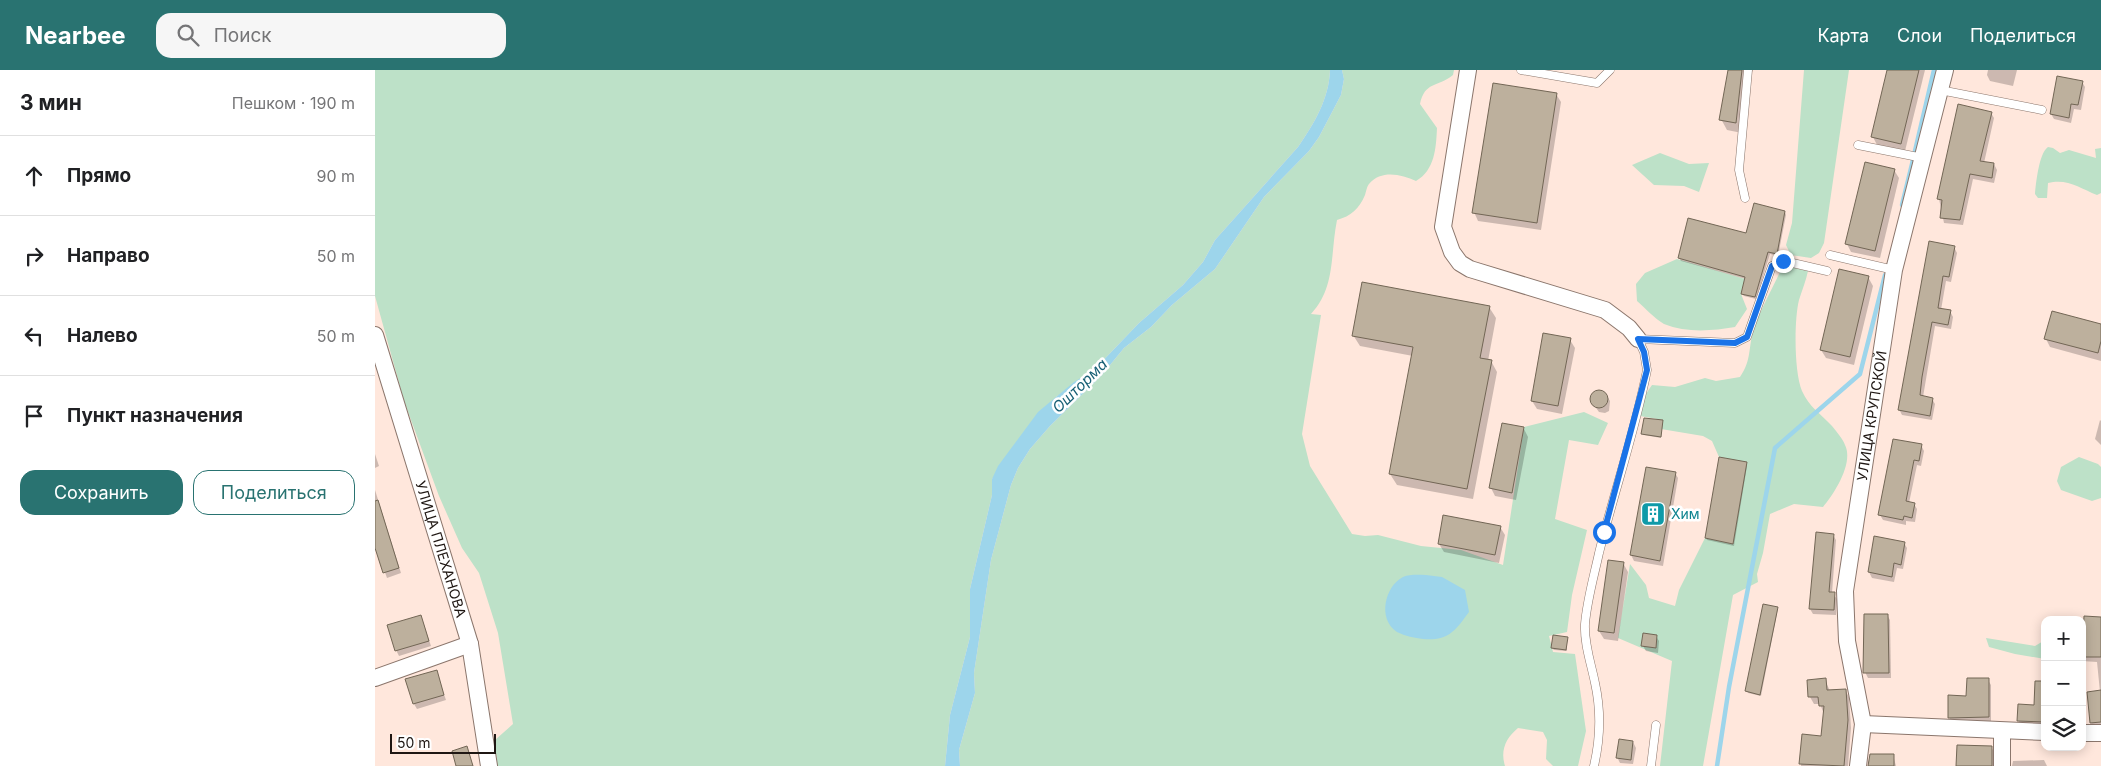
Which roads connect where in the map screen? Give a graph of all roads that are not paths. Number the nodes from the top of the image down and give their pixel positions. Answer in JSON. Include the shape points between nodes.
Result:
{"nodes":[{"id":1,"x":1468,"y":70,"type":"edge"},
{"id":2,"x":1521,"y":70,"type":"edge"},
{"id":3,"x":1610,"y":70,"type":"edge"},
{"id":4,"x":1748,"y":70,"type":"edge"},
{"id":5,"x":1945,"y":70,"type":"edge"},
{"id":6,"x":1550,"y":73,"type":"edge"},
{"id":7,"x":1940,"y":90,"type":"junction"},
{"id":8,"x":2042,"y":110,"type":"dead end"},
{"id":9,"x":1857,"y":145,"type":"dead end"},
{"id":10,"x":1923,"y":158,"type":"junction"},
{"id":11,"x":1745,"y":198,"type":"dead end"},
{"id":12,"x":1830,"y":255,"type":"dead end"},
{"id":13,"x":1894,"y":270,"type":"junction"},
{"id":14,"x":1827,"y":271,"type":"dead end"},
{"id":15,"x":375,"y":335,"type":"edge"},
{"id":16,"x":1638,"y":339,"type":"junction"},
{"id":17,"x":470,"y":644,"type":"junction"},
{"id":18,"x":375,"y":678,"type":"edge"},
{"id":19,"x":1863,"y":724,"type":"junction"},
{"id":20,"x":1656,"y":725,"type":"dead end"},
{"id":21,"x":2002,"y":731,"type":"junction"},
{"id":22,"x":2041,"y":732,"type":"edge"},
{"id":23,"x":2086,"y":733,"type":"edge"},
{"id":24,"x":2101,"y":733,"type":"edge"},
{"id":25,"x":489,"y":766,"type":"edge"},
{"id":26,"x":1594,"y":766,"type":"edge"},
{"id":27,"x":1651,"y":766,"type":"edge"},
{"id":28,"x":1858,"y":766,"type":"edge"},
{"id":29,"x":2002,"y":766,"type":"edge"}],
"edges":[{"from":1,"to":16,"type":"street","via":[[1443,227],[1452,252],[1460,263],[1481,274],[1605,310]]},
{"from":2,"to":6,"type":"lane"},
{"from":3,"to":6,"type":"lane","via":[[1597,83]]},
{"from":4,"to":11,"type":"lane","via":[[1739,170]]},
{"from":5,"to":7,"type":"street","name":"УЛИЦА КРУПСКОЙ"},
{"from":7,"to":8,"type":"lane"},
{"from":7,"to":10,"type":"street","name":"УЛИЦА КРУПСКОЙ"},
{"from":9,"to":10,"type":"lane"},
{"from":10,"to":13,"type":"street","name":"УЛИЦА КРУПСКОЙ"},
{"from":12,"to":13,"type":"lane"},
{"from":13,"to":19,"type":"street","name":"УЛИЦА КРУПСКОЙ","via":[[1845,591],[1847,641]]},
{"from":14,"to":16,"type":"lane","via":[[1783,261],[1772,266],[1747,337],[1735,343]]},
{"from":15,"to":17,"type":"street","name":"УЛИЦА ПЛЕХАНОВА"},
{"from":16,"to":26,"type":"lane","via":[[1647,370],[1604,532],[1585,625],[1598,707],[1598,748]]},
{"from":17,"to":18,"type":"street"},
{"from":17,"to":25,"type":"street","name":"УЛИЦА ПЛЕХАНОВА"},
{"from":19,"to":21,"type":"street"},
{"from":19,"to":28,"type":"street","name":"УЛИЦА КРУПСКОЙ"},
{"from":20,"to":27,"type":"lane"},
{"from":21,"to":22,"type":"street"},
{"from":21,"to":29,"type":"street"},
{"from":23,"to":24,"type":"street"}]}
